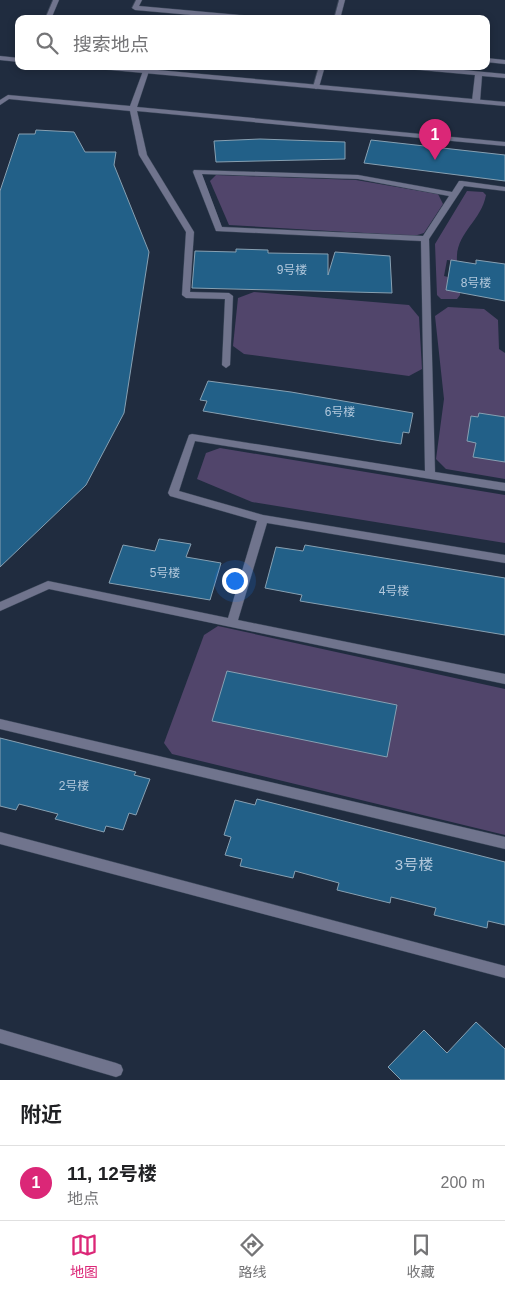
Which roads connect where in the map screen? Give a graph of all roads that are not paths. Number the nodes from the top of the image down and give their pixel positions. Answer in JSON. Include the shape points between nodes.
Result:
{"nodes":[{"id":1,"x":56,"y":0,"type":"edge"},
{"id":2,"x":138,"y":0,"type":"edge"},
{"id":3,"x":342,"y":0,"type":"edge"},
{"id":4,"x":50,"y":15,"type":"edge"},
{"id":5,"x":215,"y":15,"type":"edge"},
{"id":6,"x":338,"y":15,"type":"edge"},
{"id":7,"x":0,"y":58,"type":"edge"},
{"id":8,"x":15,"y":60,"type":"edge"},
{"id":9,"x":490,"y":60,"type":"edge"},
{"id":10,"x":505,"y":62,"type":"edge"},
{"id":11,"x":135,"y":70,"type":"edge"},
{"id":12,"x":321,"y":70,"type":"edge"},
{"id":13,"x":438,"y":70,"type":"edge"},
{"id":14,"x":146,"y":71,"type":"junction"},
{"id":15,"x":479,"y":74,"type":"junction"},
{"id":16,"x":505,"y":76,"type":"edge"},
{"id":17,"x":316,"y":87,"type":"junction"},
{"id":18,"x":476,"y":101,"type":"junction"},
{"id":19,"x":0,"y":104,"type":"edge"},
{"id":20,"x":505,"y":104,"type":"edge"},
{"id":21,"x":133,"y":109,"type":"junction"},
{"id":22,"x":505,"y":144,"type":"edge"},
{"id":23,"x":505,"y":189,"type":"edge"},
{"id":24,"x":454,"y":195,"type":"junction"},
{"id":25,"x":425,"y":239,"type":"junction"},
{"id":26,"x":226,"y":365,"type":"dead end"},
{"id":27,"x":430,"y":474,"type":"junction"},
{"id":28,"x":505,"y":487,"type":"edge"},
{"id":29,"x":263,"y":519,"type":"junction"},
{"id":30,"x":505,"y":560,"type":"edge"},
{"id":31,"x":0,"y":607,"type":"edge"},
{"id":32,"x":232,"y":622,"type":"junction"},
{"id":33,"x":505,"y":679,"type":"edge"},
{"id":34,"x":0,"y":724,"type":"edge"},
{"id":35,"x":0,"y":838,"type":"edge"},
{"id":36,"x":505,"y":843,"type":"edge"},
{"id":37,"x":505,"y":972,"type":"edge"},
{"id":38,"x":0,"y":1036,"type":"edge"},
{"id":39,"x":116,"y":1070,"type":"dead end"}],
"edges":[{"from":1,"to":4,"type":"street"},
{"from":2,"to":5,"type":"street","via":[[135,8]]},
{"from":3,"to":6,"type":"street"},
{"from":7,"to":8,"type":"street"},
{"from":9,"to":10,"type":"street"},
{"from":11,"to":14,"type":"street"},
{"from":12,"to":17,"type":"street"},
{"from":13,"to":15,"type":"street"},
{"from":14,"to":17,"type":"street"},
{"from":14,"to":21,"type":"street"},
{"from":15,"to":16,"type":"street"},
{"from":15,"to":18,"type":"street"},
{"from":17,"to":18,"type":"street"},
{"from":18,"to":20,"type":"street"},
{"from":19,"to":21,"type":"street","via":[[8,97]]},
{"from":21,"to":22,"type":"street"},
{"from":21,"to":26,"type":"street","via":[[143,154],[190,232],[186,294],[229,296]]},
{"from":23,"to":24,"type":"street","via":[[462,184]]},
{"from":24,"to":25,"type":"street"},
{"from":24,"to":25,"type":"street","via":[[358,177],[197,172],[219,229]]},
{"from":25,"to":27,"type":"street"},
{"from":27,"to":28,"type":"street"},
{"from":27,"to":29,"type":"street","via":[[192,437],[173,493]]},
{"from":29,"to":30,"type":"street"},
{"from":29,"to":32,"type":"street"},
{"from":31,"to":32,"type":"street","via":[[48,585]]},
{"from":32,"to":33,"type":"street"},
{"from":34,"to":36,"type":"street"},
{"from":35,"to":37,"type":"street"},
{"from":38,"to":39,"type":"street"}]}
